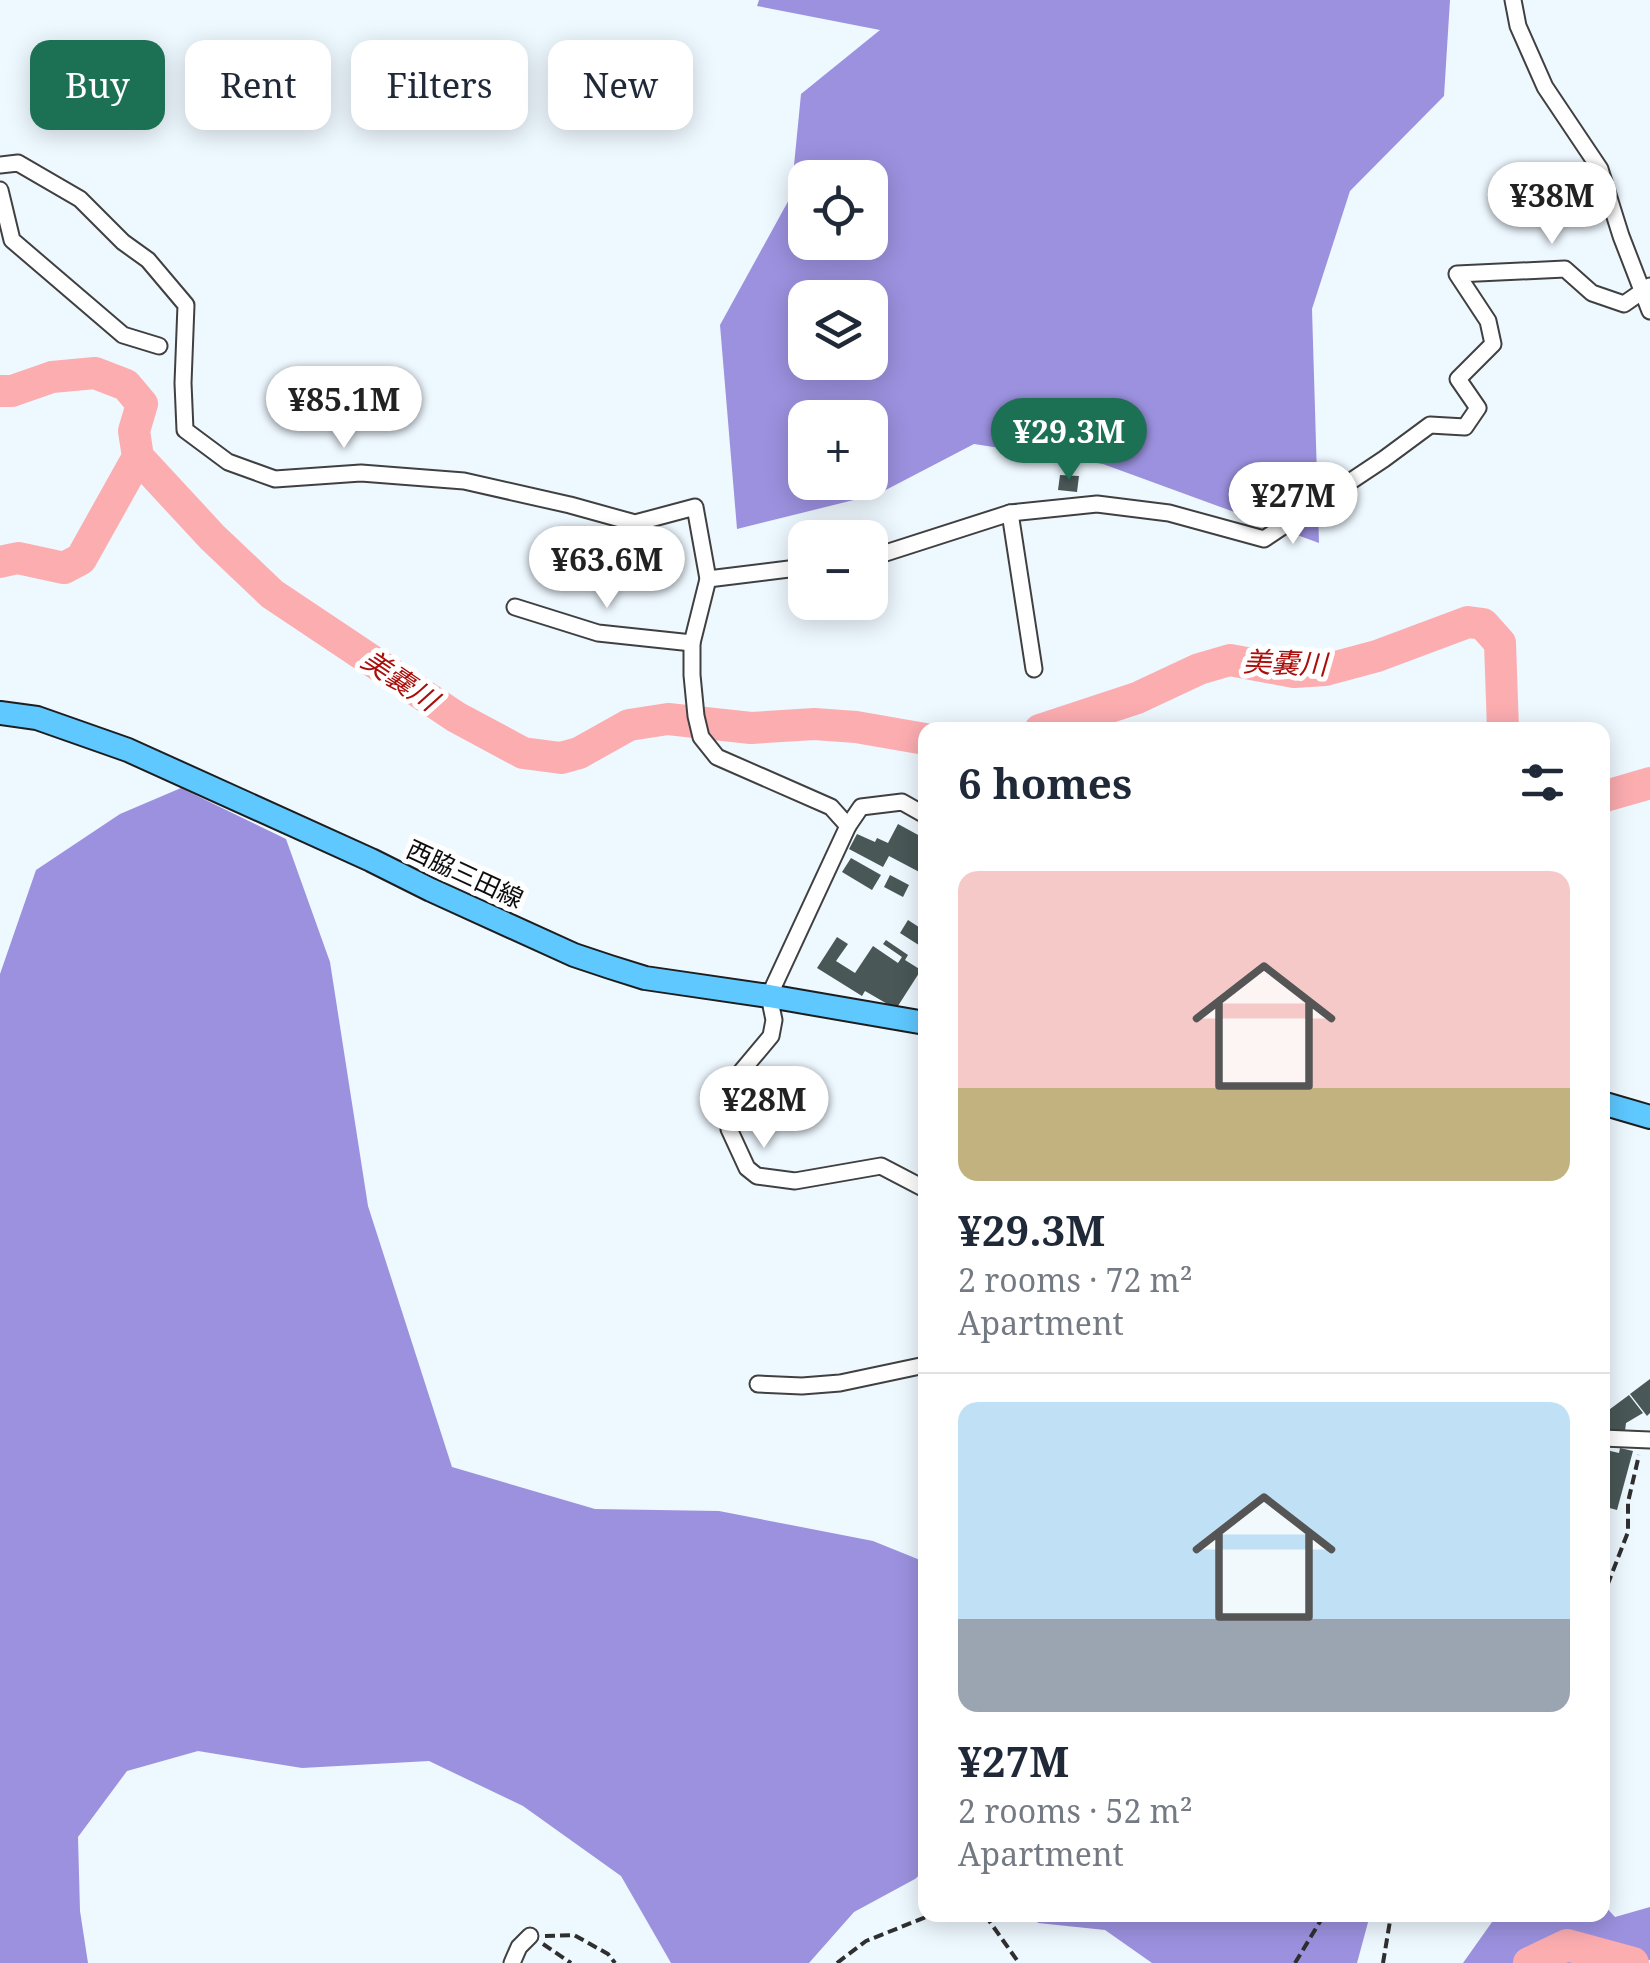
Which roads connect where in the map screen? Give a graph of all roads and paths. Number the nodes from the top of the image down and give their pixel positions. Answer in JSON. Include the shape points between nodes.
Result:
{"nodes":[{"id":1,"x":1512,"y":0,"type":"edge"},
{"id":2,"x":0,"y":166,"type":"edge"},
{"id":3,"x":0,"y":190,"type":"edge"},
{"id":4,"x":1646,"y":289,"type":"edge"},
{"id":5,"x":1650,"y":310,"type":"edge"},
{"id":6,"x":159,"y":346,"type":"dead end"},
{"id":7,"x":1010,"y":513,"type":"junction"},
{"id":8,"x":888,"y":552,"type":"edge"},
{"id":9,"x":788,"y":570,"type":"edge"},
{"id":10,"x":708,"y":579,"type":"junction"},
{"id":11,"x":515,"y":606,"type":"dead end"},
{"id":12,"x":692,"y":643,"type":"junction"},
{"id":13,"x":1034,"y":669,"type":"dead end"},
{"id":14,"x":0,"y":713,"type":"edge"},
{"id":15,"x":918,"y":811,"type":"edge"},
{"id":16,"x":848,"y":826,"type":"junction"},
{"id":17,"x":769,"y":996,"type":"junction"},
{"id":18,"x":918,"y":1023,"type":"edge"},
{"id":19,"x":1610,"y":1104,"type":"edge"},
{"id":20,"x":1650,"y":1117,"type":"edge"},
{"id":21,"x":918,"y":1185,"type":"edge"},
{"id":22,"x":918,"y":1366,"type":"edge"},
{"id":23,"x":758,"y":1384,"type":"dead end"},
{"id":24,"x":1610,"y":1438,"type":"edge"},
{"id":25,"x":1647,"y":1440,"type":"edge"},
{"id":26,"x":1610,"y":1578,"type":"edge"},
{"id":27,"x":918,"y":1920,"type":"edge"},
{"id":28,"x":989,"y":1922,"type":"edge"},
{"id":29,"x":1320,"y":1922,"type":"edge"},
{"id":30,"x":1390,"y":1922,"type":"edge"},
{"id":31,"x":530,"y":1936,"type":"junction"},
{"id":32,"x":512,"y":1963,"type":"edge"},
{"id":33,"x":571,"y":1963,"type":"edge"},
{"id":34,"x":615,"y":1963,"type":"edge"},
{"id":35,"x":838,"y":1963,"type":"edge"},
{"id":36,"x":1019,"y":1963,"type":"edge"},
{"id":37,"x":1295,"y":1963,"type":"edge"},
{"id":38,"x":1383,"y":1963,"type":"edge"}],
"edges":[{"from":1,"to":4,"type":"street","via":[[1544,87],[1600,169],[1620,236]]},
{"from":2,"to":10,"type":"street","via":[[18,164],[80,199],[186,305],[186,430],[228,462],[276,478],[361,472],[464,480],[635,523],[695,507]]},
{"from":3,"to":6,"type":"street","via":[[12,240],[123,334]]},
{"from":4,"to":5,"type":"street"},
{"from":4,"to":7,"type":"street","via":[[1624,304],[1592,294],[1565,269],[1457,274],[1488,321],[1493,344],[1458,379],[1478,408],[1465,428],[1430,425],[1264,539],[1169,513],[1097,504]]},
{"from":7,"to":8,"type":"street"},
{"from":7,"to":13,"type":"street"},
{"from":9,"to":10,"type":"street"},
{"from":10,"to":12,"type":"street"},
{"from":11,"to":12,"type":"street","via":[[598,633]]},
{"from":12,"to":16,"type":"street","via":[[696,716],[718,756],[830,807]]},
{"from":14,"to":17,"type":"main road","name":"西脇三田線","via":[[37,718],[128,750],[574,954],[645,978]]},
{"from":15,"to":16,"type":"street","via":[[902,802],[861,807]]},
{"from":16,"to":17,"type":"street"},
{"from":17,"to":18,"type":"main road","name":"西脇三田線"},
{"from":17,"to":21,"type":"street","via":[[771,1036],[724,1092],[729,1128],[747,1168],[795,1181],[881,1166]]},
{"from":19,"to":20,"type":"main road"},
{"from":22,"to":23,"type":"street","via":[[840,1383]]},
{"from":24,"to":25,"type":"street"},
{"from":25,"to":26,"type":"path","via":[[1628,1502],[1628,1532]]},
{"from":27,"to":35,"type":"path","via":[[866,1941]]},
{"from":28,"to":36,"type":"path"},
{"from":29,"to":37,"type":"path"},
{"from":30,"to":38,"type":"path"},
{"from":31,"to":32,"type":"street"},
{"from":31,"to":33,"type":"path"},
{"from":31,"to":34,"type":"path","via":[[574,1934]]}]}
